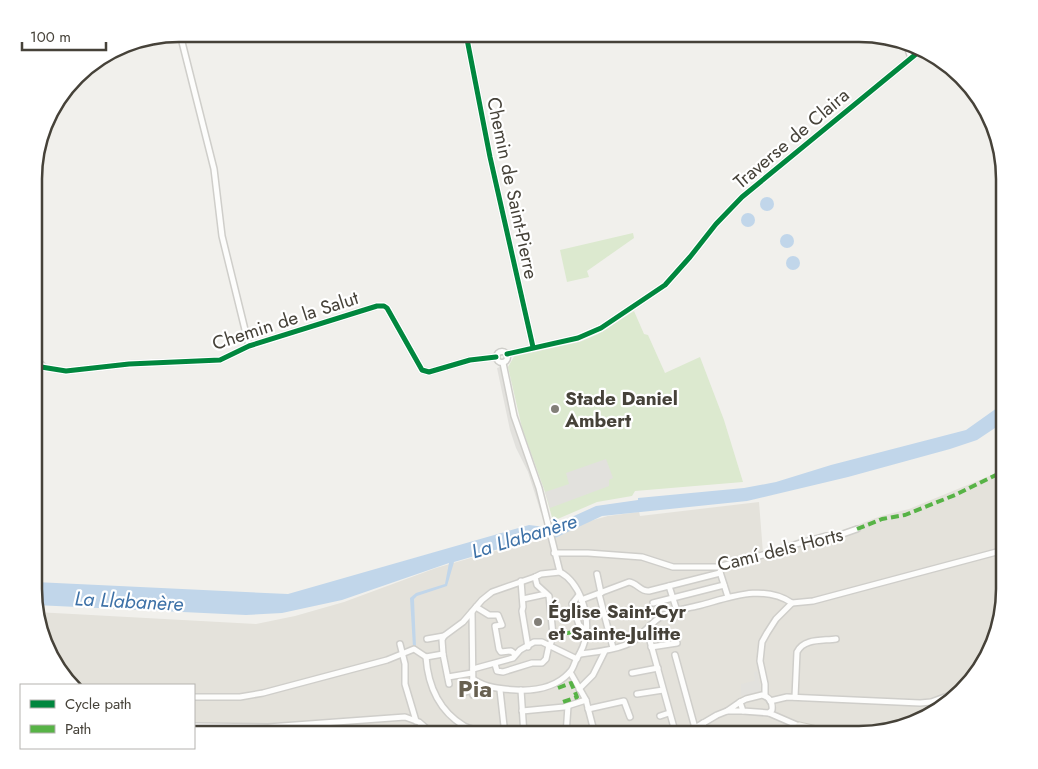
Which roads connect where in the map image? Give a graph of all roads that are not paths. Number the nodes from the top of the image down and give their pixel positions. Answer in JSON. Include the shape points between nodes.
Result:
{"nodes":[{"id":1,"x":182,"y":42,"type":"edge"},
{"id":2,"x":468,"y":42,"type":"edge"},
{"id":3,"x":908,"y":52,"type":"edge"},
{"id":4,"x":914,"y":55,"type":"edge"},
{"id":5,"x":910,"y":58,"type":"junction"},
{"id":6,"x":249,"y":346,"type":"junction"},
{"id":7,"x":533,"y":347,"type":"junction"},
{"id":8,"x":507,"y":354,"type":"junction"},
{"id":9,"x":496,"y":357,"type":"junction"},
{"id":10,"x":503,"y":363,"type":"junction"},
{"id":11,"x":43,"y":366,"type":"edge"},
{"id":12,"x":857,"y":528,"type":"dead end"},
{"id":13,"x":995,"y":552,"type":"edge"},
{"id":14,"x":554,"y":554,"type":"junction"},
{"id":15,"x":719,"y":570,"type":"junction"},
{"id":16,"x":560,"y":572,"type":"junction"},
{"id":17,"x":597,"y":574,"type":"dead end"},
{"id":18,"x":535,"y":577,"type":"junction"},
{"id":19,"x":521,"y":581,"type":"junction"},
{"id":20,"x":724,"y":585,"type":"junction"},
{"id":21,"x":669,"y":586,"type":"junction"},
{"id":22,"x":600,"y":593,"type":"junction"},
{"id":23,"x":546,"y":594,"type":"junction"},
{"id":24,"x":580,"y":597,"type":"junction"},
{"id":25,"x":728,"y":597,"type":"junction"},
{"id":26,"x":523,"y":599,"type":"junction"},
{"id":27,"x":673,"y":599,"type":"junction"},
{"id":28,"x":653,"y":603,"type":"dead end"},
{"id":29,"x":792,"y":603,"type":"junction"},
{"id":30,"x":474,"y":610,"type":"junction"},
{"id":31,"x":677,"y":611,"type":"junction"},
{"id":32,"x":586,"y":631,"type":"junction"},
{"id":33,"x":645,"y":631,"type":"junction"},
{"id":34,"x":444,"y":636,"type":"junction"},
{"id":35,"x":427,"y":639,"type":"dead end"},
{"id":36,"x":836,"y":640,"type":"dead end"},
{"id":37,"x":677,"y":643,"type":"dead end"},
{"id":38,"x":400,"y":644,"type":"dead end"},
{"id":39,"x":527,"y":644,"type":"junction"},
{"id":40,"x":550,"y":645,"type":"junction"},
{"id":41,"x":651,"y":647,"type":"junction"},
{"id":42,"x":613,"y":648,"type":"junction"},
{"id":43,"x":605,"y":651,"type":"junction"},
{"id":44,"x":402,"y":653,"type":"junction"},
{"id":45,"x":443,"y":654,"type":"junction"},
{"id":46,"x":513,"y":654,"type":"junction"},
{"id":47,"x":580,"y":654,"type":"junction"},
{"id":48,"x":675,"y":655,"type":"dead end"},
{"id":49,"x":426,"y":658,"type":"junction"},
{"id":50,"x":577,"y":659,"type":"junction"},
{"id":51,"x":495,"y":664,"type":"junction"},
{"id":52,"x":658,"y":668,"type":"junction"},
{"id":53,"x":570,"y":672,"type":"junction"},
{"id":54,"x":632,"y":673,"type":"dead end"},
{"id":55,"x":473,"y":674,"type":"junction"},
{"id":56,"x":448,"y":677,"type":"junction"},
{"id":57,"x":449,"y":684,"type":"dead end"},
{"id":58,"x":579,"y":689,"type":"junction"},
{"id":59,"x":500,"y":690,"type":"junction"},
{"id":60,"x":521,"y":690,"type":"junction"},
{"id":61,"x":663,"y":690,"type":"junction"},
{"id":62,"x":461,"y":694,"type":"dead end"},
{"id":63,"x":637,"y":694,"type":"dead end"},
{"id":64,"x":765,"y":696,"type":"junction"},
{"id":65,"x":195,"y":697,"type":"edge"},
{"id":66,"x":795,"y":698,"type":"junction"},
{"id":67,"x":942,"y":698,"type":"edge"},
{"id":68,"x":586,"y":700,"type":"junction"},
{"id":69,"x":770,"y":700,"type":"junction"},
{"id":70,"x":740,"y":702,"type":"junction"},
{"id":71,"x":568,"y":706,"type":"junction"},
{"id":72,"x":588,"y":709,"type":"junction"},
{"id":73,"x":522,"y":710,"type":"junction"},
{"id":74,"x":727,"y":711,"type":"junction"},
{"id":75,"x":743,"y":711,"type":"junction"},
{"id":76,"x":669,"y":713,"type":"junction"},
{"id":77,"x":769,"y":713,"type":"junction"},
{"id":78,"x":660,"y":716,"type":"dead end"},
{"id":79,"x":630,"y":718,"type":"dead end"},
{"id":80,"x":418,"y":721,"type":"junction"},
{"id":81,"x":702,"y":723,"type":"junction"},
{"id":82,"x":282,"y":726,"type":"edge"},
{"id":83,"x":424,"y":726,"type":"edge"},
{"id":84,"x":465,"y":726,"type":"edge"},
{"id":85,"x":504,"y":726,"type":"edge"},
{"id":86,"x":523,"y":726,"type":"edge"},
{"id":87,"x":567,"y":726,"type":"edge"},
{"id":88,"x":593,"y":726,"type":"edge"},
{"id":89,"x":673,"y":726,"type":"edge"},
{"id":90,"x":694,"y":726,"type":"edge"},
{"id":91,"x":698,"y":726,"type":"edge"},
{"id":92,"x":703,"y":726,"type":"edge"},
{"id":93,"x":799,"y":726,"type":"edge"}],
"edges":[{"from":1,"to":6,"type":"street","via":[[214,169],[222,236]]},
{"from":2,"to":7,"type":"street","name":"Chemin de Saint-Pierre"},
{"from":3,"to":5,"type":"street"},
{"from":4,"to":5,"type":"street","name":"Traverse de Claira"},
{"from":5,"to":7,"type":"street","name":"Traverse de Claira","via":[[742,197],[665,285],[601,328],[578,338]]},
{"from":6,"to":9,"type":"street","name":"Chemin de la Salut","via":[[384,306],[422,370],[429,372],[470,360]]},
{"from":6,"to":11,"type":"street","name":"Chemin de la Salut","via":[[220,360],[66,371]]},
{"from":7,"to":8,"type":"street","name":"Traverse de Claira"},
{"from":8,"to":9,"type":"street","via":[[500,351]]},
{"from":8,"to":10,"type":"street","via":[[508,360]]},
{"from":9,"to":10,"type":"street"},
{"from":10,"to":14,"type":"street","via":[[514,416],[539,488]]},
{"from":12,"to":15,"type":"street","name":"Camí dels Horts"},
{"from":13,"to":29,"type":"street","via":[[813,601]]},
{"from":14,"to":15,"type":"street","name":"Camí dels Horts","via":[[642,557],[673,567]]},
{"from":14,"to":16,"type":"street"},
{"from":15,"to":20,"type":"street"},
{"from":15,"to":21,"type":"street"},
{"from":16,"to":18,"type":"street"},
{"from":16,"to":24,"type":"street","via":[[568,577]]},
{"from":17,"to":22,"type":"street"},
{"from":18,"to":19,"type":"street"},
{"from":18,"to":23,"type":"street"},
{"from":19,"to":26,"type":"street"},
{"from":19,"to":30,"type":"street","via":[[492,592]]},
{"from":20,"to":25,"type":"street"},
{"from":20,"to":27,"type":"street"},
{"from":21,"to":22,"type":"street","via":[[644,592],[629,582]]},
{"from":21,"to":27,"type":"street"},
{"from":22,"to":24,"type":"street"},
{"from":22,"to":42,"type":"street"},
{"from":23,"to":26,"type":"street"},
{"from":23,"to":40,"type":"street","via":[[549,596]]},
{"from":24,"to":32,"type":"street","via":[[586,616]]},
{"from":24,"to":32,"type":"street","via":[[572,604],[579,625]]},
{"from":25,"to":29,"type":"street","via":[[767,594]]},
{"from":25,"to":31,"type":"street"},
{"from":26,"to":39,"type":"street"},
{"from":27,"to":28,"type":"street"},
{"from":27,"to":31,"type":"street"},
{"from":29,"to":64,"type":"street","via":[[776,619],[762,642],[760,661]]},
{"from":30,"to":34,"type":"street"},
{"from":30,"to":46,"type":"street","via":[[498,615],[502,625],[495,626],[499,649]]},
{"from":30,"to":55,"type":"street"},
{"from":31,"to":33,"type":"street","via":[[661,616]]},
{"from":32,"to":47,"type":"street"},
{"from":33,"to":41,"type":"street"},
{"from":33,"to":42,"type":"street","via":[[631,642]]},
{"from":34,"to":35,"type":"street"},
{"from":34,"to":45,"type":"street"},
{"from":36,"to":66,"type":"street","via":[[807,642],[799,647]]},
{"from":37,"to":41,"type":"street"},
{"from":38,"to":44,"type":"street"},
{"from":39,"to":40,"type":"street","via":[[542,642]]},
{"from":39,"to":46,"type":"street"},
{"from":40,"to":50,"type":"street"},
{"from":40,"to":51,"type":"street","via":[[542,663],[503,672],[497,671]]},
{"from":41,"to":52,"type":"street"},
{"from":42,"to":43,"type":"street"},
{"from":43,"to":47,"type":"street"},
{"from":43,"to":58,"type":"street","via":[[593,675]]},
{"from":44,"to":49,"type":"street","via":[[414,649]]},
{"from":44,"to":65,"type":"street","via":[[356,669],[263,693],[240,697]]},
{"from":44,"to":80,"type":"street","via":[[406,684]]},
{"from":45,"to":49,"type":"street"},
{"from":45,"to":56,"type":"street"},
{"from":46,"to":51,"type":"street"},
{"from":47,"to":50,"type":"street"},
{"from":48,"to":90,"type":"street"},
{"from":49,"to":84,"type":"street","via":[[433,692],[443,707]]},
{"from":50,"to":53,"type":"street"},
{"from":51,"to":55,"type":"street"},
{"from":52,"to":54,"type":"street"},
{"from":52,"to":61,"type":"street"},
{"from":53,"to":58,"type":"street"},
{"from":53,"to":60,"type":"street","via":[[549,686]]},
{"from":55,"to":56,"type":"street"},
{"from":55,"to":59,"type":"street","via":[[482,685]]},
{"from":55,"to":62,"type":"street","via":[[473,692]]},
{"from":56,"to":57,"type":"street"},
{"from":58,"to":68,"type":"street"},
{"from":59,"to":60,"type":"street"},
{"from":59,"to":85,"type":"street"},
{"from":60,"to":73,"type":"street"},
{"from":61,"to":63,"type":"street"},
{"from":61,"to":76,"type":"street"},
{"from":64,"to":69,"type":"street"},
{"from":64,"to":70,"type":"street"},
{"from":66,"to":67,"type":"street","via":[[920,703]]},
{"from":66,"to":69,"type":"street"},
{"from":68,"to":71,"type":"street"},
{"from":68,"to":72,"type":"street"},
{"from":69,"to":77,"type":"street","via":[[772,710]]},
{"from":70,"to":74,"type":"street"},
{"from":70,"to":75,"type":"street"},
{"from":71,"to":73,"type":"street"},
{"from":71,"to":87,"type":"street"},
{"from":72,"to":79,"type":"street","via":[[624,701]]},
{"from":72,"to":88,"type":"street"},
{"from":73,"to":86,"type":"street"},
{"from":74,"to":75,"type":"street"},
{"from":74,"to":81,"type":"street"},
{"from":75,"to":77,"type":"street"},
{"from":76,"to":78,"type":"street"},
{"from":76,"to":89,"type":"street"},
{"from":77,"to":93,"type":"street"},
{"from":80,"to":82,"type":"street","via":[[405,717]]},
{"from":80,"to":83,"type":"street"},
{"from":81,"to":91,"type":"street"},
{"from":81,"to":92,"type":"street"}]}
